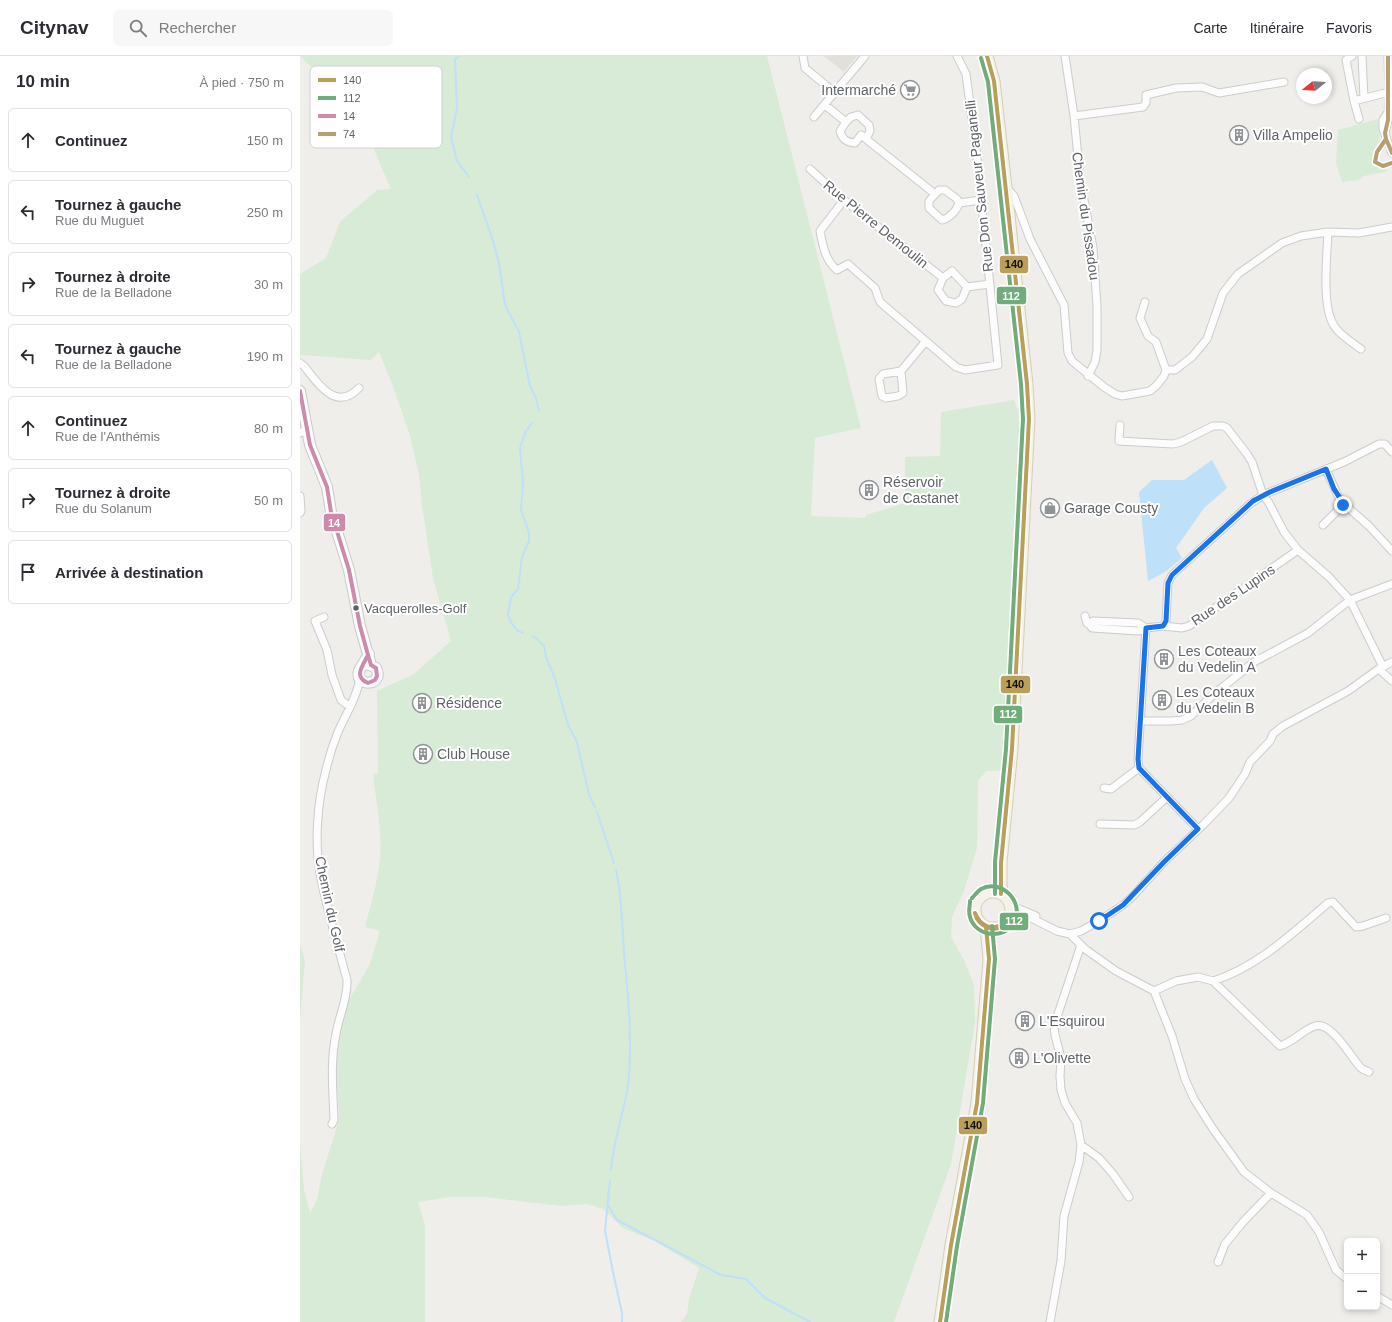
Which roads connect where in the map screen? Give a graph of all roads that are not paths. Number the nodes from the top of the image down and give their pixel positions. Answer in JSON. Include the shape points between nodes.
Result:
{"nodes":[{"id":1,"x":803,"y":56,"type":"edge"},
{"id":2,"x":865,"y":56,"type":"edge"},
{"id":3,"x":957,"y":56,"type":"edge"},
{"id":4,"x":987,"y":56,"type":"edge"},
{"id":5,"x":1065,"y":56,"type":"edge"},
{"id":6,"x":1352,"y":56,"type":"edge"},
{"id":7,"x":1362,"y":56,"type":"edge"},
{"id":8,"x":1388,"y":56,"type":"edge"},
{"id":9,"x":1390,"y":67,"type":"edge"},
{"id":10,"x":1284,"y":82,"type":"dead end"},
{"id":11,"x":1390,"y":92,"type":"junction"},
{"id":12,"x":835,"y":93,"type":"junction"},
{"id":13,"x":1364,"y":98,"type":"junction"},
{"id":14,"x":1354,"y":101,"type":"junction"},
{"id":15,"x":825,"y":105,"type":"junction"},
{"id":16,"x":1074,"y":116,"type":"junction"},
{"id":17,"x":814,"y":117,"type":"dead end"},
{"id":18,"x":1359,"y":119,"type":"dead end"},
{"id":19,"x":846,"y":122,"type":"junction"},
{"id":20,"x":1388,"y":136,"type":"edge"},
{"id":21,"x":866,"y":139,"type":"junction"},
{"id":22,"x":1392,"y":153,"type":"edge"},
{"id":23,"x":810,"y":169,"type":"dead end"},
{"id":24,"x":1006,"y":187,"type":"junction"},
{"id":25,"x":935,"y":194,"type":"junction"},
{"id":26,"x":844,"y":200,"type":"junction"},
{"id":27,"x":981,"y":200,"type":"junction"},
{"id":28,"x":959,"y":203,"type":"junction"},
{"id":29,"x":1392,"y":227,"type":"edge"},
{"id":30,"x":1328,"y":232,"type":"junction"},
{"id":31,"x":943,"y":278,"type":"junction"},
{"id":32,"x":990,"y":284,"type":"junction"},
{"id":33,"x":967,"y":287,"type":"junction"},
{"id":34,"x":1145,"y":302,"type":"dead end"},
{"id":35,"x":926,"y":341,"type":"junction"},
{"id":36,"x":1361,"y":349,"type":"dead end"},
{"id":37,"x":300,"y":363,"type":"edge"},
{"id":38,"x":1166,"y":370,"type":"junction"},
{"id":39,"x":901,"y":371,"type":"dead end"},
{"id":40,"x":1088,"y":376,"type":"junction"},
{"id":41,"x":358,"y":388,"type":"dead end"},
{"id":42,"x":300,"y":391,"type":"edge"},
{"id":43,"x":1120,"y":425,"type":"dead end"},
{"id":44,"x":304,"y":431,"type":"edge"},
{"id":45,"x":1392,"y":452,"type":"edge"},
{"id":46,"x":1326,"y":469,"type":"junction"},
{"id":47,"x":1263,"y":495,"type":"junction"},
{"id":48,"x":300,"y":496,"type":"edge"},
{"id":49,"x":1344,"y":504,"type":"junction"},
{"id":50,"x":300,"y":513,"type":"edge"},
{"id":51,"x":1322,"y":525,"type":"dead end"},
{"id":52,"x":1298,"y":550,"type":"junction"},
{"id":53,"x":1392,"y":551,"type":"edge"},
{"id":54,"x":1392,"y":584,"type":"edge"},
{"id":55,"x":1350,"y":600,"type":"junction"},
{"id":56,"x":1086,"y":616,"type":"dead end"},
{"id":57,"x":324,"y":617,"type":"dead end"},
{"id":58,"x":1163,"y":626,"type":"junction"},
{"id":59,"x":1146,"y":628,"type":"junction"},
{"id":60,"x":1392,"y":662,"type":"edge"},
{"id":61,"x":367,"y":666,"type":"junction"},
{"id":62,"x":1382,"y":667,"type":"junction"},
{"id":63,"x":1392,"y":681,"type":"edge"},
{"id":64,"x":361,"y":683,"type":"junction"},
{"id":65,"x":350,"y":707,"type":"junction"},
{"id":66,"x":1140,"y":721,"type":"junction"},
{"id":67,"x":1139,"y":768,"type":"junction"},
{"id":68,"x":1104,"y":788,"type":"dead end"},
{"id":69,"x":1167,"y":797,"type":"junction"},
{"id":70,"x":1100,"y":824,"type":"dead end"},
{"id":71,"x":1198,"y":829,"type":"junction"},
{"id":72,"x":1001,"y":863,"type":"junction"},
{"id":73,"x":990,"y":892,"type":"junction"},
{"id":74,"x":1002,"y":894,"type":"junction"},
{"id":75,"x":1010,"y":910,"type":"junction"},
{"id":76,"x":1386,"y":918,"type":"dead end"},
{"id":77,"x":1001,"y":926,"type":"junction"},
{"id":78,"x":1049,"y":926,"type":"junction"},
{"id":79,"x":986,"y":927,"type":"junction"},
{"id":80,"x":1070,"y":934,"type":"junction"},
{"id":81,"x":1081,"y":945,"type":"junction"},
{"id":82,"x":989,"y":959,"type":"junction"},
{"id":83,"x":1213,"y":980,"type":"junction"},
{"id":84,"x":1154,"y":991,"type":"junction"},
{"id":85,"x":1369,"y":1072,"type":"dead end"},
{"id":86,"x":332,"y":1124,"type":"dead end"},
{"id":87,"x":1081,"y":1145,"type":"junction"},
{"id":88,"x":1271,"y":1193,"type":"junction"},
{"id":89,"x":1129,"y":1197,"type":"dead end"},
{"id":90,"x":1218,"y":1262,"type":"dead end"},
{"id":91,"x":1344,"y":1277,"type":"edge"},
{"id":92,"x":1380,"y":1298,"type":"edge"},
{"id":93,"x":1392,"y":1305,"type":"edge"},
{"id":94,"x":940,"y":1322,"type":"edge"},
{"id":95,"x":1050,"y":1322,"type":"edge"}],
"edges":[{"from":1,"to":12,"type":"street","via":[[806,68]]},
{"from":2,"to":12,"type":"street"},
{"from":3,"to":27,"type":"street","name":"Rue Don Sauveur Paganelli","via":[[966,74]]},
{"from":4,"to":24,"type":"main road","via":[[994,81]]},
{"from":5,"to":16,"type":"street","name":"Chemin du Pissadou"},
{"from":6,"to":14,"type":"street","via":[[1346,60]]},
{"from":7,"to":13,"type":"street"},
{"from":8,"to":9,"type":"street"},
{"from":9,"to":11,"type":"street"},
{"from":10,"to":16,"type":"street","via":[[1219,93],[1202,87],[1176,88],[1146,95],[1143,107]]},
{"from":11,"to":13,"type":"street"},
{"from":11,"to":20,"type":"street","via":[[1388,112],[1383,120],[1383,129]]},
{"from":12,"to":15,"type":"street"},
{"from":13,"to":14,"type":"street"},
{"from":14,"to":18,"type":"street"},
{"from":15,"to":17,"type":"street"},
{"from":15,"to":19,"type":"street"},
{"from":16,"to":40,"type":"street","name":"Chemin du Pissadou","via":[[1080,178],[1093,248],[1097,306],[1097,350],[1095,362]]},
{"from":19,"to":21,"type":"street","via":[[858,115],[870,125]]},
{"from":19,"to":21,"type":"street","via":[[840,131],[847,142],[855,143],[861,135]]},
{"from":20,"to":22,"type":"street"},
{"from":21,"to":25,"type":"street"},
{"from":23,"to":26,"type":"street","name":"Rue Pierre Demoulin"},
{"from":24,"to":40,"type":"street","via":[[1014,196],[1030,239],[1064,305],[1068,353],[1072,361]]},
{"from":24,"to":72,"type":"main road","via":[[1029,419],[1012,749]]},
{"from":25,"to":28,"type":"street","via":[[939,190],[945,190],[957,198]]},
{"from":25,"to":28,"type":"street","via":[[929,201],[929,208],[942,220],[947,219]]},
{"from":26,"to":31,"type":"street","name":"Rue Pierre Demoulin"},
{"from":26,"to":35,"type":"street","name":"Rue Don Sauveur Paganelli","via":[[820,230],[824,252],[838,270],[848,264],[875,288],[880,302]]},
{"from":27,"to":28,"type":"street"},
{"from":27,"to":32,"type":"street","name":"Rue Don Sauveur Paganelli"},
{"from":29,"to":30,"type":"street","via":[[1359,233]]},
{"from":30,"to":36,"type":"street","via":[[1328,310],[1335,327]]},
{"from":30,"to":38,"type":"street","via":[[1300,236],[1282,244],[1238,274],[1223,293],[1207,339],[1192,357],[1175,370]]},
{"from":31,"to":33,"type":"street","via":[[952,270]]},
{"from":31,"to":33,"type":"street","via":[[938,290],[946,301],[956,303],[962,299]]},
{"from":32,"to":33,"type":"street"},
{"from":32,"to":35,"type":"street","name":"Rue Don Sauveur Paganelli","via":[[998,365],[965,370],[956,367]]},
{"from":34,"to":38,"type":"street","via":[[1140,318],[1148,336],[1156,342]]},
{"from":35,"to":39,"type":"street"},
{"from":37,"to":41,"type":"street","via":[[332,396],[344,398],[352,395]]},
{"from":38,"to":40,"type":"street","via":[[1164,376],[1150,391],[1122,396]]},
{"from":42,"to":44,"type":"street"},
{"from":43,"to":47,"type":"street","via":[[1119,441],[1173,444],[1213,426],[1223,426],[1252,462]]},
{"from":44,"to":61,"type":"street","via":[[323,476],[331,512],[348,564],[360,626],[369,654]]},
{"from":45,"to":46,"type":"street","via":[[1385,444],[1379,444]]},
{"from":46,"to":47,"type":"street"},
{"from":46,"to":49,"type":"street","via":[[1334,489]]},
{"from":47,"to":52,"type":"street","via":[[1284,532]]},
{"from":47,"to":58,"type":"street","via":[[1172,575],[1168,583],[1166,621]]},
{"from":48,"to":50,"type":"street"},
{"from":49,"to":51,"type":"street"},
{"from":49,"to":53,"type":"street"},
{"from":52,"to":55,"type":"street","via":[[1329,577]]},
{"from":52,"to":58,"type":"street","name":"Rue des Lupins","via":[[1189,626]]},
{"from":54,"to":55,"type":"street"},
{"from":55,"to":62,"type":"street"},
{"from":55,"to":66,"type":"street","via":[[1308,633],[1242,670],[1191,716],[1182,720]]},
{"from":56,"to":59,"type":"street","name":"Rue des Lupins","via":[[1087,623],[1092,628],[1138,631]]},
{"from":57,"to":65,"type":"street","via":[[315,621],[342,700]]},
{"from":58,"to":59,"type":"street","name":"Rue des Lupins"},
{"from":59,"to":66,"type":"street"},
{"from":60,"to":62,"type":"street"},
{"from":61,"to":64,"type":"street","via":[[359,672]]},
{"from":61,"to":64,"type":"street","via":[[376,668],[378,676],[373,682]]},
{"from":62,"to":63,"type":"street","via":[[1382,672]]},
{"from":62,"to":71,"type":"street","via":[[1348,691],[1273,734],[1270,741],[1250,762],[1229,798]]},
{"from":64,"to":65,"type":"street","name":"Chemin du Golf"},
{"from":65,"to":86,"type":"street","name":"Chemin du Golf","via":[[338,732],[326,770],[318,828],[321,878],[347,985],[333,1054]]},
{"from":66,"to":67,"type":"street"},
{"from":67,"to":68,"type":"street","via":[[1111,789]]},
{"from":67,"to":69,"type":"street"},
{"from":69,"to":70,"type":"street","via":[[1134,825]]},
{"from":69,"to":71,"type":"street"},
{"from":71,"to":80,"type":"street","via":[[1123,905],[1081,931]]},
{"from":72,"to":73,"type":"main road"},
{"from":72,"to":74,"type":"main road"},
{"from":73,"to":74,"type":"main road"},
{"from":73,"to":79,"type":"main road","via":[[980,898],[975,908],[977,920]]},
{"from":74,"to":75,"type":"main road","via":[[1008,901]]},
{"from":75,"to":77,"type":"main road","via":[[1005,924]]},
{"from":75,"to":78,"type":"street"},
{"from":75,"to":78,"type":"street","via":[[1035,916]]},
{"from":76,"to":83,"type":"street","via":[[1356,927],[1333,902],[1328,903],[1273,948],[1229,976]]},
{"from":77,"to":79,"type":"main road"},
{"from":77,"to":82,"type":"main road","via":[[994,938]]},
{"from":78,"to":80,"type":"street"},
{"from":79,"to":82,"type":"main road"},
{"from":80,"to":81,"type":"street"},
{"from":81,"to":84,"type":"street","via":[[1116,971]]},
{"from":81,"to":87,"type":"street","via":[[1054,1026],[1061,1058],[1062,1090],[1065,1103],[1078,1123]]},
{"from":82,"to":94,"type":"main road","via":[[977,1103]]},
{"from":83,"to":84,"type":"street","via":[[1198,977],[1176,981]]},
{"from":83,"to":85,"type":"street","via":[[1280,1046],[1288,1044],[1314,1026],[1321,1026],[1329,1030],[1362,1068]]},
{"from":84,"to":88,"type":"street","via":[[1194,1099],[1244,1172]]},
{"from":87,"to":89,"type":"street","via":[[1099,1158]]},
{"from":87,"to":95,"type":"street","via":[[1079,1162],[1064,1216],[1061,1261]]},
{"from":88,"to":90,"type":"street","via":[[1225,1244]]},
{"from":88,"to":91,"type":"street","via":[[1307,1216],[1322,1236],[1336,1270]]},
{"from":92,"to":93,"type":"street"}]}
